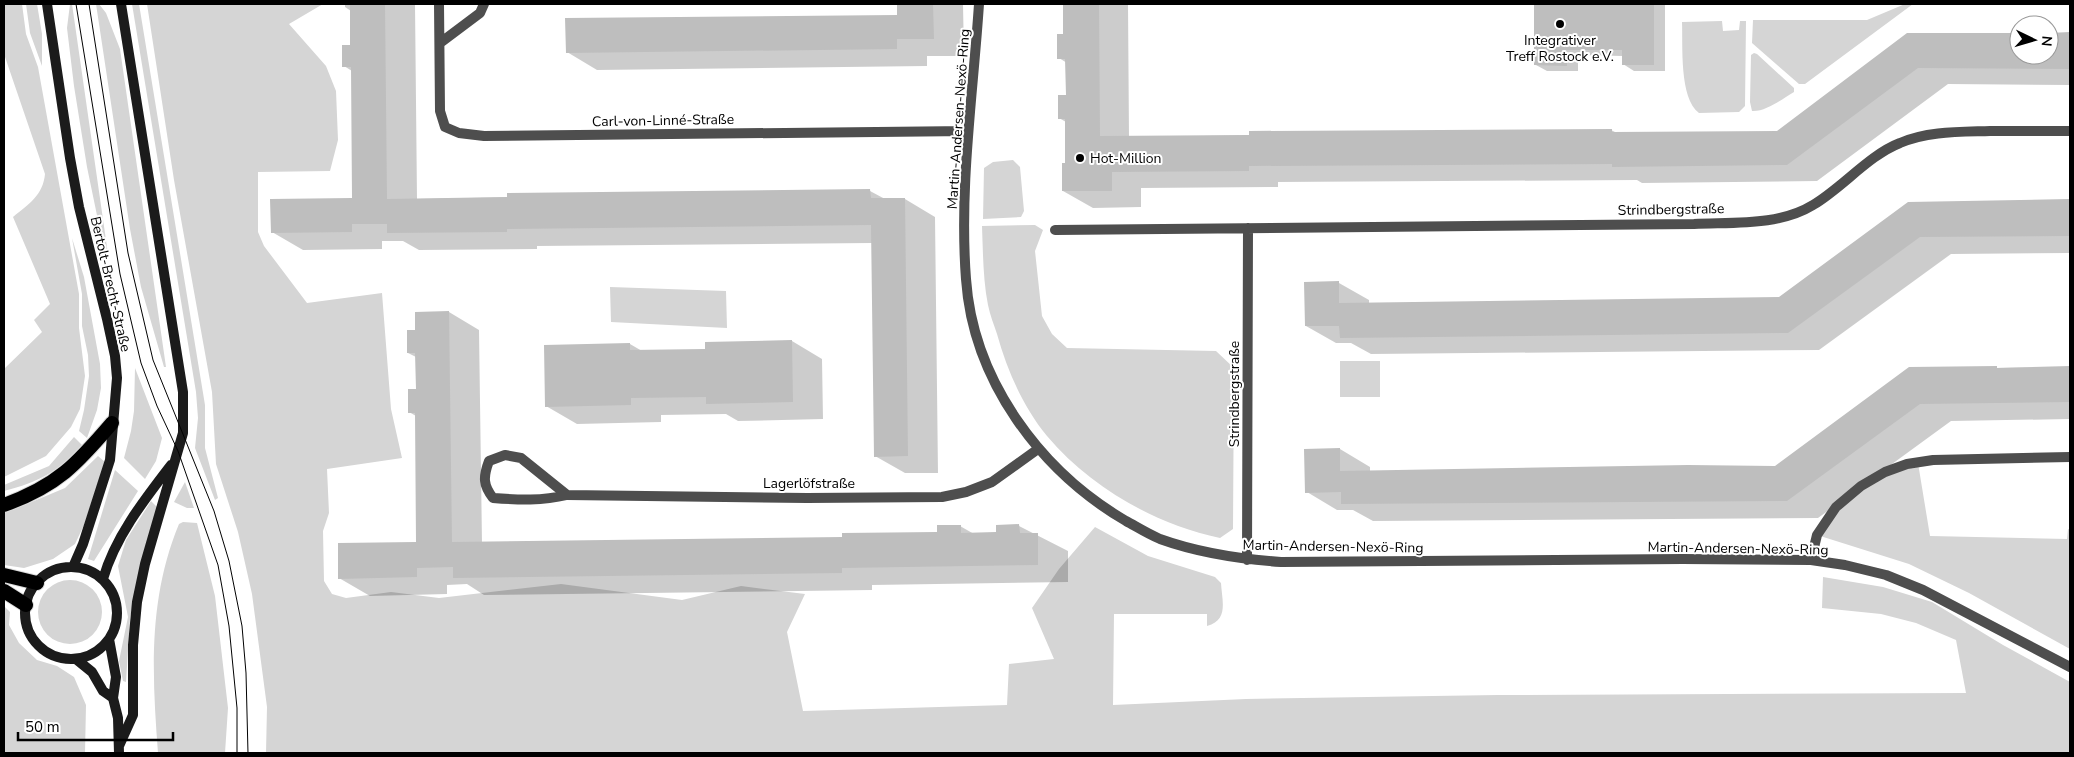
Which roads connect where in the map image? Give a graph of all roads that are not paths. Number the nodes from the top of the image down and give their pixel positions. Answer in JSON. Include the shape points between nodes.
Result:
{"nodes":[{"id":1,"x":47,"y":4,"type":"edge"},
{"id":2,"x":120,"y":4,"type":"edge"},
{"id":3,"x":439,"y":4,"type":"edge"},
{"id":4,"x":484,"y":4,"type":"edge"},
{"id":5,"x":979,"y":4,"type":"edge"},
{"id":6,"x":440,"y":43,"type":"junction"},
{"id":7,"x":968,"y":131,"type":"junction"},
{"id":8,"x":2070,"y":131,"type":"edge"},
{"id":9,"x":1248,"y":228,"type":"junction"},
{"id":10,"x":1055,"y":230,"type":"dead end"},
{"id":11,"x":112,"y":423,"type":"junction"},
{"id":12,"x":1038,"y":449,"type":"junction"},
{"id":13,"x":2070,"y":458,"type":"edge"},
{"id":14,"x":175,"y":460,"type":"junction"},
{"id":15,"x":567,"y":495,"type":"junction"},
{"id":16,"x":4,"y":505,"type":"edge"},
{"id":17,"x":1247,"y":560,"type":"junction"},
{"id":18,"x":1812,"y":560,"type":"junction"},
{"id":19,"x":73,"y":567,"type":"junction"},
{"id":20,"x":4,"y":575,"type":"edge"},
{"id":21,"x":103,"y":580,"type":"junction"},
{"id":22,"x":37,"y":583,"type":"junction"},
{"id":23,"x":4,"y":591,"type":"edge"},
{"id":24,"x":26,"y":605,"type":"junction"},
{"id":25,"x":110,"y":639,"type":"junction"},
{"id":26,"x":76,"y":659,"type":"junction"},
{"id":27,"x":2070,"y":667,"type":"edge"},
{"id":28,"x":113,"y":698,"type":"junction"},
{"id":29,"x":119,"y":750,"type":"edge"}],
"edges":[{"from":1,"to":11,"type":"main road","name":"Bertolt-Brecht-Straße","via":[[79,207],[115,356],[116,399]]},
{"from":2,"to":14,"type":"main road","via":[[183,392],[184,433]]},
{"from":3,"to":6,"type":"street","name":"Carl-von-Linné-Straße"},
{"from":4,"to":6,"type":"street","via":[[480,13]]},
{"from":5,"to":7,"type":"street","name":"Martin-Andersen-Nexö-Ring"},
{"from":6,"to":7,"type":"street","name":"Carl-von-Linné-Straße","via":[[440,110],[445,127],[459,133],[484,136]]},
{"from":7,"to":12,"type":"street","name":"Martin-Andersen-Nexö-Ring","via":[[964,222],[966,280],[975,333],[995,382],[1020,426]]},
{"from":8,"to":9,"type":"street","name":"Strindbergstraße","via":[[1924,135],[1884,152],[1814,205],[1793,215],[1772,219],[1694,224]]},
{"from":9,"to":10,"type":"street","name":"Strindbergstraße"},
{"from":9,"to":17,"type":"street","name":"Strindbergstraße"},
{"from":11,"to":16,"type":"highway","via":[[70,469],[27,496]]},
{"from":11,"to":19,"type":"main road","name":"Bertolt-Brecht-Straße","via":[[110,460]]},
{"from":12,"to":15,"type":"street","name":"Lagerlöfstraße","via":[[992,482],[942,497]]},
{"from":12,"to":17,"type":"street","name":"Martin-Andersen-Nexö-Ring","via":[[1072,484],[1104,508],[1157,538],[1194,550]]},
{"from":13,"to":18,"type":"street","via":[[1932,460],[1885,472],[1861,486],[1836,507],[1817,535]]},
{"from":14,"to":21,"type":"main road","via":[[117,543]]},
{"from":14,"to":29,"type":"main road","via":[[137,602],[133,715]]},
{"from":15,"to":15,"type":"street","name":"Lagerlöfstraße","via":[[521,458],[505,455],[489,461],[483,476],[486,489],[493,498],[551,499]]},
{"from":17,"to":18,"type":"street","name":"Martin-Andersen-Nexö-Ring"},
{"from":18,"to":27,"type":"street","name":"Martin-Andersen-Nexö-Ring","via":[[1886,575],[1923,590]]},
{"from":19,"to":21,"type":"main road","via":[[84,568]]},
{"from":19,"to":22,"type":"main road","via":[[53,570]]},
{"from":20,"to":22,"type":"highway"},
{"from":21,"to":25,"type":"main road","via":[[113,592],[117,608],[116,624]]},
{"from":22,"to":24,"type":"main road","via":[[29,593]]},
{"from":23,"to":24,"type":"highway"},
{"from":24,"to":26,"type":"main road","via":[[28,629],[42,649],[64,659]]},
{"from":25,"to":26,"type":"main road","via":[[95,652]]},
{"from":25,"to":28,"type":"main road","via":[[116,677]]},
{"from":26,"to":28,"type":"main road","via":[[92,672],[102,691]]},
{"from":28,"to":29,"type":"main road","via":[[118,718]]}]}
